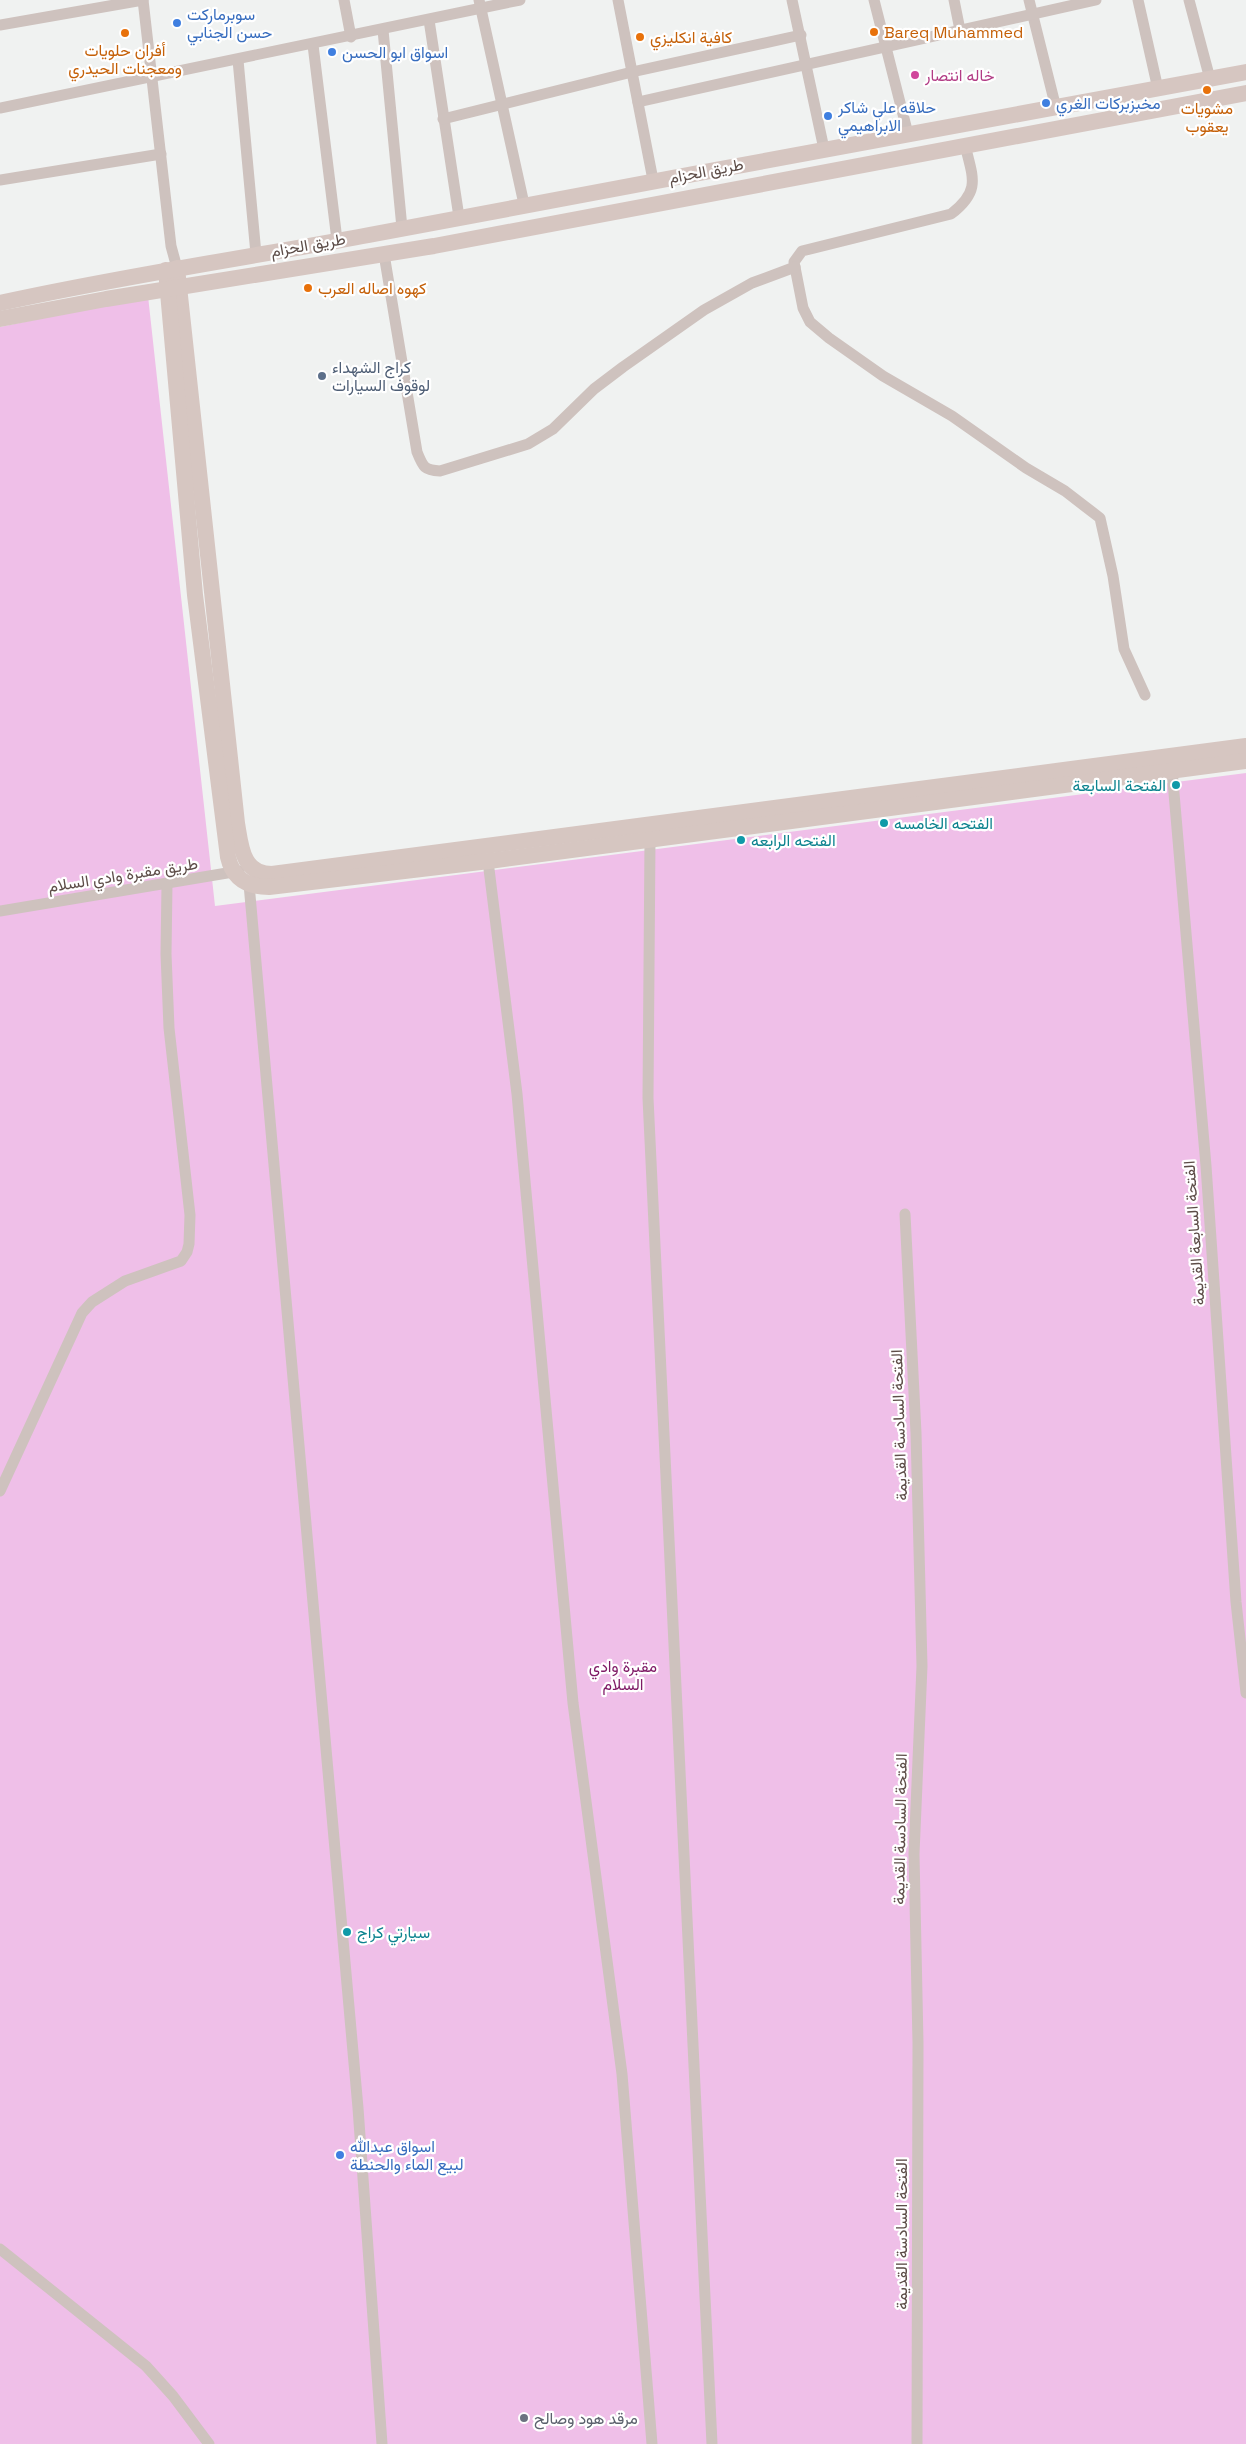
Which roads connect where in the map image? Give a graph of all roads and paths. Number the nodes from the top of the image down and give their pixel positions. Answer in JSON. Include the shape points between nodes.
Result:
{"nodes":[{"id":1,"x":143,"y":0,"type":"edge"},
{"id":2,"x":344,"y":0,"type":"edge"},
{"id":3,"x":520,"y":0,"type":"edge"},
{"id":4,"x":618,"y":0,"type":"edge"},
{"id":5,"x":792,"y":0,"type":"edge"},
{"id":6,"x":874,"y":0,"type":"edge"},
{"id":7,"x":954,"y":0,"type":"edge"},
{"id":8,"x":1029,"y":0,"type":"edge"},
{"id":9,"x":1096,"y":0,"type":"edge"},
{"id":10,"x":1138,"y":0,"type":"edge"},
{"id":11,"x":1189,"y":0,"type":"edge"},
{"id":12,"x":1072,"y":2,"type":"edge"},
{"id":13,"x":480,"y":4,"type":"edge"},
{"id":14,"x":1032,"y":13,"type":"junction"},
{"id":15,"x":429,"y":20,"type":"junction"},
{"id":16,"x":0,"y":25,"type":"edge"},
{"id":17,"x":383,"y":30,"type":"junction"},
{"id":18,"x":960,"y":30,"type":"junction"},
{"id":19,"x":801,"y":34,"type":"junction"},
{"id":20,"x":351,"y":37,"type":"junction"},
{"id":21,"x":314,"y":44,"type":"junction"},
{"id":22,"x":886,"y":46,"type":"junction"},
{"id":23,"x":238,"y":60,"type":"junction"},
{"id":24,"x":807,"y":64,"type":"junction"},
{"id":25,"x":632,"y":72,"type":"junction"},
{"id":26,"x":1246,"y":72,"type":"edge"},
{"id":27,"x":152,"y":78,"type":"junction"},
{"id":28,"x":1210,"y":79,"type":"junction"},
{"id":29,"x":1158,"y":89,"type":"junction"},
{"id":30,"x":1246,"y":93,"type":"edge"},
{"id":31,"x":638,"y":102,"type":"junction"},
{"id":32,"x":502,"y":104,"type":"junction"},
{"id":33,"x":0,"y":108,"type":"edge"},
{"id":34,"x":1056,"y":108,"type":"junction"},
{"id":35,"x":444,"y":119,"type":"junction"},
{"id":36,"x":974,"y":123,"type":"junction"},
{"id":37,"x":906,"y":134,"type":"junction"},
{"id":38,"x":973,"y":144,"type":"junction"},
{"id":39,"x":824,"y":149,"type":"junction"},
{"id":40,"x":160,"y":154,"type":"junction"},
{"id":41,"x":906,"y":156,"type":"junction"},
{"id":42,"x":0,"y":180,"type":"edge"},
{"id":43,"x":653,"y":180,"type":"junction"},
{"id":44,"x":626,"y":186,"type":"junction"},
{"id":45,"x":590,"y":192,"type":"junction"},
{"id":46,"x":524,"y":204,"type":"junction"},
{"id":47,"x":635,"y":208,"type":"junction"},
{"id":48,"x":590,"y":216,"type":"junction"},
{"id":49,"x":459,"y":217,"type":"junction"},
{"id":50,"x":402,"y":228,"type":"junction"},
{"id":51,"x":337,"y":240,"type":"junction"},
{"id":52,"x":256,"y":254,"type":"junction"},
{"id":53,"x":384,"y":254,"type":"junction"},
{"id":54,"x":794,"y":267,"type":"junction"},
{"id":55,"x":172,"y":269,"type":"junction"},
{"id":56,"x":214,"y":282,"type":"junction"},
{"id":57,"x":173,"y":288,"type":"junction"},
{"id":58,"x":0,"y":303,"type":"edge"},
{"id":59,"x":182,"y":315,"type":"junction"},
{"id":60,"x":0,"y":319,"type":"edge"},
{"id":61,"x":203,"y":594,"type":"junction"},
{"id":62,"x":205,"y":616,"type":"junction"},
{"id":63,"x":1145,"y":695,"type":"dead end"},
{"id":64,"x":1246,"y":746,"type":"edge"},
{"id":65,"x":1246,"y":761,"type":"edge"},
{"id":66,"x":1172,"y":770,"type":"junction"},
{"id":67,"x":924,"y":796,"type":"junction"},
{"id":68,"x":892,"y":800,"type":"junction"},
{"id":69,"x":623,"y":836,"type":"junction"},
{"id":70,"x":586,"y":840,"type":"junction"},
{"id":71,"x":650,"y":840,"type":"junction"},
{"id":72,"x":488,"y":861,"type":"junction"},
{"id":73,"x":251,"y":867,"type":"junction"},
{"id":74,"x":234,"y":873,"type":"junction"},
{"id":75,"x":167,"y":884,"type":"junction"},
{"id":76,"x":249,"y":884,"type":"junction"},
{"id":77,"x":0,"y":911,"type":"edge"},
{"id":78,"x":905,"y":1214,"type":"dead end"},
{"id":79,"x":0,"y":1491,"type":"edge"},
{"id":80,"x":1246,"y":1693,"type":"edge"},
{"id":81,"x":0,"y":2249,"type":"edge"},
{"id":82,"x":209,"y":2444,"type":"edge"},
{"id":83,"x":382,"y":2444,"type":"edge"},
{"id":84,"x":652,"y":2444,"type":"edge"},
{"id":85,"x":712,"y":2444,"type":"edge"},
{"id":86,"x":917,"y":2444,"type":"edge"}],
"edges":[{"from":1,"to":16,"type":"street"},
{"from":1,"to":27,"type":"street"},
{"from":2,"to":20,"type":"street"},
{"from":3,"to":13,"type":"street"},
{"from":4,"to":25,"type":"street"},
{"from":5,"to":19,"type":"street"},
{"from":6,"to":22,"type":"street"},
{"from":7,"to":18,"type":"street"},
{"from":8,"to":14,"type":"street"},
{"from":9,"to":12,"type":"street"},
{"from":10,"to":29,"type":"street"},
{"from":11,"to":28,"type":"street"},
{"from":12,"to":14,"type":"street"},
{"from":13,"to":15,"type":"street"},
{"from":13,"to":32,"type":"street"},
{"from":14,"to":18,"type":"street"},
{"from":14,"to":34,"type":"street"},
{"from":15,"to":17,"type":"street"},
{"from":15,"to":35,"type":"street"},
{"from":17,"to":20,"type":"street"},
{"from":17,"to":50,"type":"street"},
{"from":18,"to":22,"type":"street"},
{"from":19,"to":24,"type":"street"},
{"from":19,"to":25,"type":"street"},
{"from":20,"to":21,"type":"street"},
{"from":21,"to":23,"type":"street"},
{"from":21,"to":51,"type":"street"},
{"from":22,"to":24,"type":"street"},
{"from":22,"to":37,"type":"street"},
{"from":23,"to":27,"type":"street"},
{"from":23,"to":52,"type":"street"},
{"from":24,"to":31,"type":"street"},
{"from":24,"to":39,"type":"street"},
{"from":25,"to":31,"type":"street"},
{"from":25,"to":32,"type":"street"},
{"from":26,"to":28,"type":"street","name":"طريق الحزام"},
{"from":27,"to":33,"type":"street"},
{"from":27,"to":40,"type":"street"},
{"from":28,"to":29,"type":"street","name":"طريق الحزام"},
{"from":29,"to":34,"type":"street","name":"طريق الحزام"},
{"from":30,"to":38,"type":"street","name":"طريق الحزام"},
{"from":31,"to":43,"type":"street"},
{"from":32,"to":35,"type":"street"},
{"from":32,"to":46,"type":"street"},
{"from":34,"to":36,"type":"street","name":"طريق الحزام"},
{"from":35,"to":49,"type":"street"},
{"from":36,"to":37,"type":"street","name":"طريق الحزام"},
{"from":36,"to":38,"type":"street","via":[[971,128]]},
{"from":37,"to":39,"type":"street","name":"طريق الحزام"},
{"from":37,"to":41,"type":"street","via":[[912,144]]},
{"from":38,"to":41,"type":"street","name":"طريق الحزام"},
{"from":38,"to":54,"type":"street","via":[[974,186],[966,203],[951,214],[802,251]]},
{"from":39,"to":43,"type":"street","name":"طريق الحزام"},
{"from":40,"to":42,"type":"street"},
{"from":40,"to":55,"type":"street"},
{"from":41,"to":47,"type":"street","name":"طريق الحزام"},
{"from":43,"to":44,"type":"street","name":"طريق الحزام"},
{"from":44,"to":45,"type":"street","name":"طريق الحزام"},
{"from":44,"to":47,"type":"street","via":[[621,192],[622,200],[627,207]]},
{"from":45,"to":46,"type":"street","name":"طريق الحزام"},
{"from":45,"to":48,"type":"street","via":[[599,204],[597,212]]},
{"from":46,"to":49,"type":"street","name":"طريق الحزام"},
{"from":47,"to":48,"type":"street","name":"طريق الحزام"},
{"from":48,"to":53,"type":"street","name":"طريق الحزام"},
{"from":49,"to":50,"type":"street","name":"طريق الحزام"},
{"from":50,"to":51,"type":"street","name":"طريق الحزام"},
{"from":51,"to":52,"type":"street","name":"طريق الحزام"},
{"from":52,"to":55,"type":"street","name":"طريق الحزام"},
{"from":53,"to":54,"type":"street","via":[[417,452],[421,464],[428,470],[440,471],[528,444],[553,429],[594,389],[704,310],[752,283]]},
{"from":53,"to":56,"type":"street","name":"طريق الحزام"},
{"from":54,"to":63,"type":"street","via":[[803,308],[810,322],[829,338],[883,376],[952,416],[1065,491],[1100,518],[1124,649]]},
{"from":55,"to":57,"type":"street"},
{"from":55,"to":58,"type":"street","name":"طريق الحزام"},
{"from":56,"to":57,"type":"street","name":"طريق الحزام"},
{"from":56,"to":59,"type":"street","via":[[190,300]]},
{"from":57,"to":59,"type":"street"},
{"from":57,"to":60,"type":"street","name":"طريق الحزام"},
{"from":57,"to":61,"type":"street"},
{"from":59,"to":61,"type":"street"},
{"from":61,"to":62,"type":"street"},
{"from":62,"to":73,"type":"street","via":[[242,853]]},
{"from":62,"to":74,"type":"street","via":[[228,857]]},
{"from":64,"to":67,"type":"street"},
{"from":65,"to":66,"type":"street"},
{"from":66,"to":67,"type":"street"},
{"from":66,"to":80,"type":"street","name":"الفتحة السابعة القديمة","via":[[1206,1166],[1236,1602]]},
{"from":67,"to":68,"type":"street"},
{"from":68,"to":69,"type":"street"},
{"from":68,"to":71,"type":"street"},
{"from":69,"to":70,"type":"street"},
{"from":69,"to":71,"type":"street"},
{"from":70,"to":72,"type":"street"},
{"from":70,"to":73,"type":"street","via":[[272,874],[264,874]]},
{"from":71,"to":85,"type":"street","via":[[648,1098]]},
{"from":72,"to":76,"type":"street","via":[[269,887]]},
{"from":72,"to":84,"type":"street","via":[[516,1094],[573,1703],[622,2074]]},
{"from":73,"to":74,"type":"street","name":"طريق مقبرة وادي السلام"},
{"from":73,"to":76,"type":"street"},
{"from":74,"to":75,"type":"street","name":"طريق مقبرة وادي السلام"},
{"from":74,"to":76,"type":"street"},
{"from":75,"to":77,"type":"street","name":"طريق مقبرة وادي السلام"},
{"from":75,"to":79,"type":"street","via":[[167,991],[190,1215],[187,1252],[181,1261],[125,1280],[92,1302],[82,1313]]},
{"from":76,"to":83,"type":"street","via":[[358,2108]]},
{"from":78,"to":86,"type":"street","name":"الفتحة السادسة القديمة","via":[[916,1433],[922,1666],[914,1854],[918,2043]]},
{"from":81,"to":82,"type":"street","via":[[146,2366]]}]}
